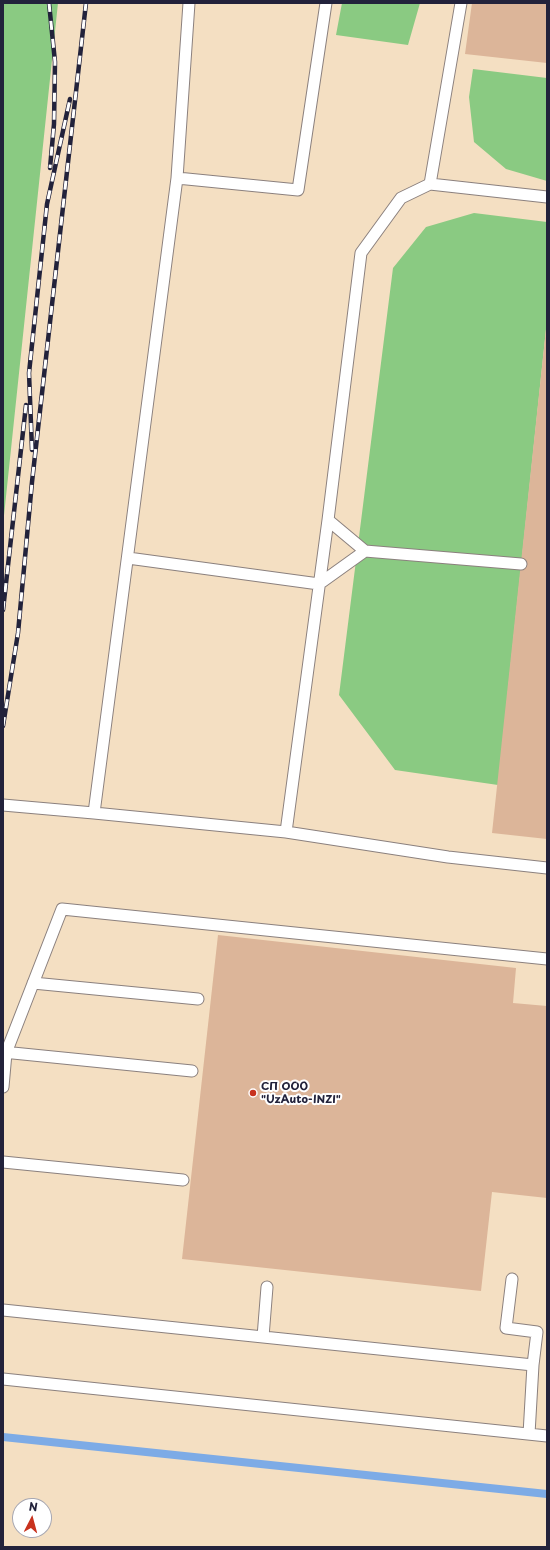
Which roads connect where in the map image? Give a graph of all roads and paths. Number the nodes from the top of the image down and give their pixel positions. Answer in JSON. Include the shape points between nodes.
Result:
{"nodes":[{"id":1,"x":189,"y":3,"type":"edge"},
{"id":2,"x":326,"y":3,"type":"edge"},
{"id":3,"x":461,"y":3,"type":"edge"},
{"id":4,"x":177,"y":178,"type":"junction"},
{"id":5,"x":430,"y":184,"type":"junction"},
{"id":6,"x":547,"y":197,"type":"edge"},
{"id":7,"x":328,"y":520,"type":"junction"},
{"id":8,"x":365,"y":551,"type":"junction"},
{"id":9,"x":128,"y":558,"type":"junction"},
{"id":10,"x":521,"y":564,"type":"dead end"},
{"id":11,"x":319,"y":584,"type":"junction"},
{"id":12,"x":3,"y":805,"type":"edge"},
{"id":13,"x":94,"y":813,"type":"junction"},
{"id":14,"x":286,"y":832,"type":"junction"},
{"id":15,"x":547,"y":868,"type":"edge"},
{"id":16,"x":547,"y":959,"type":"edge"},
{"id":17,"x":33,"y":983,"type":"junction"},
{"id":18,"x":198,"y":999,"type":"dead end"},
{"id":19,"x":5,"y":1052,"type":"edge"},
{"id":20,"x":192,"y":1071,"type":"dead end"},
{"id":21,"x":3,"y":1087,"type":"edge"},
{"id":22,"x":3,"y":1162,"type":"edge"},
{"id":23,"x":183,"y":1180,"type":"dead end"},
{"id":24,"x":512,"y":1279,"type":"dead end"},
{"id":25,"x":267,"y":1287,"type":"dead end"},
{"id":26,"x":3,"y":1310,"type":"edge"},
{"id":27,"x":263,"y":1337,"type":"junction"},
{"id":28,"x":533,"y":1365,"type":"junction"},
{"id":29,"x":3,"y":1379,"type":"edge"},
{"id":30,"x":529,"y":1434,"type":"junction"},
{"id":31,"x":547,"y":1436,"type":"edge"}],
"edges":[{"from":1,"to":4,"type":"lane"},
{"from":2,"to":4,"type":"lane","via":[[298,190]]},
{"from":3,"to":5,"type":"lane"},
{"from":4,"to":9,"type":"lane"},
{"from":5,"to":6,"type":"lane"},
{"from":5,"to":7,"type":"lane","via":[[400,198],[361,253]]},
{"from":7,"to":8,"type":"lane"},
{"from":7,"to":11,"type":"lane"},
{"from":8,"to":10,"type":"lane"},
{"from":8,"to":11,"type":"lane"},
{"from":9,"to":11,"type":"lane"},
{"from":9,"to":13,"type":"lane"},
{"from":11,"to":14,"type":"lane"},
{"from":12,"to":13,"type":"lane"},
{"from":13,"to":14,"type":"lane"},
{"from":14,"to":15,"type":"lane","via":[[448,857]]},
{"from":16,"to":17,"type":"lane","via":[[62,909]]},
{"from":17,"to":18,"type":"lane"},
{"from":17,"to":19,"type":"lane"},
{"from":19,"to":20,"type":"lane"},
{"from":19,"to":21,"type":"lane"},
{"from":22,"to":23,"type":"lane"},
{"from":24,"to":28,"type":"lane","via":[[506,1328],[537,1332]]},
{"from":25,"to":27,"type":"lane"},
{"from":26,"to":27,"type":"lane"},
{"from":27,"to":28,"type":"lane"},
{"from":28,"to":30,"type":"lane"},
{"from":29,"to":30,"type":"lane"},
{"from":30,"to":31,"type":"lane"}]}
